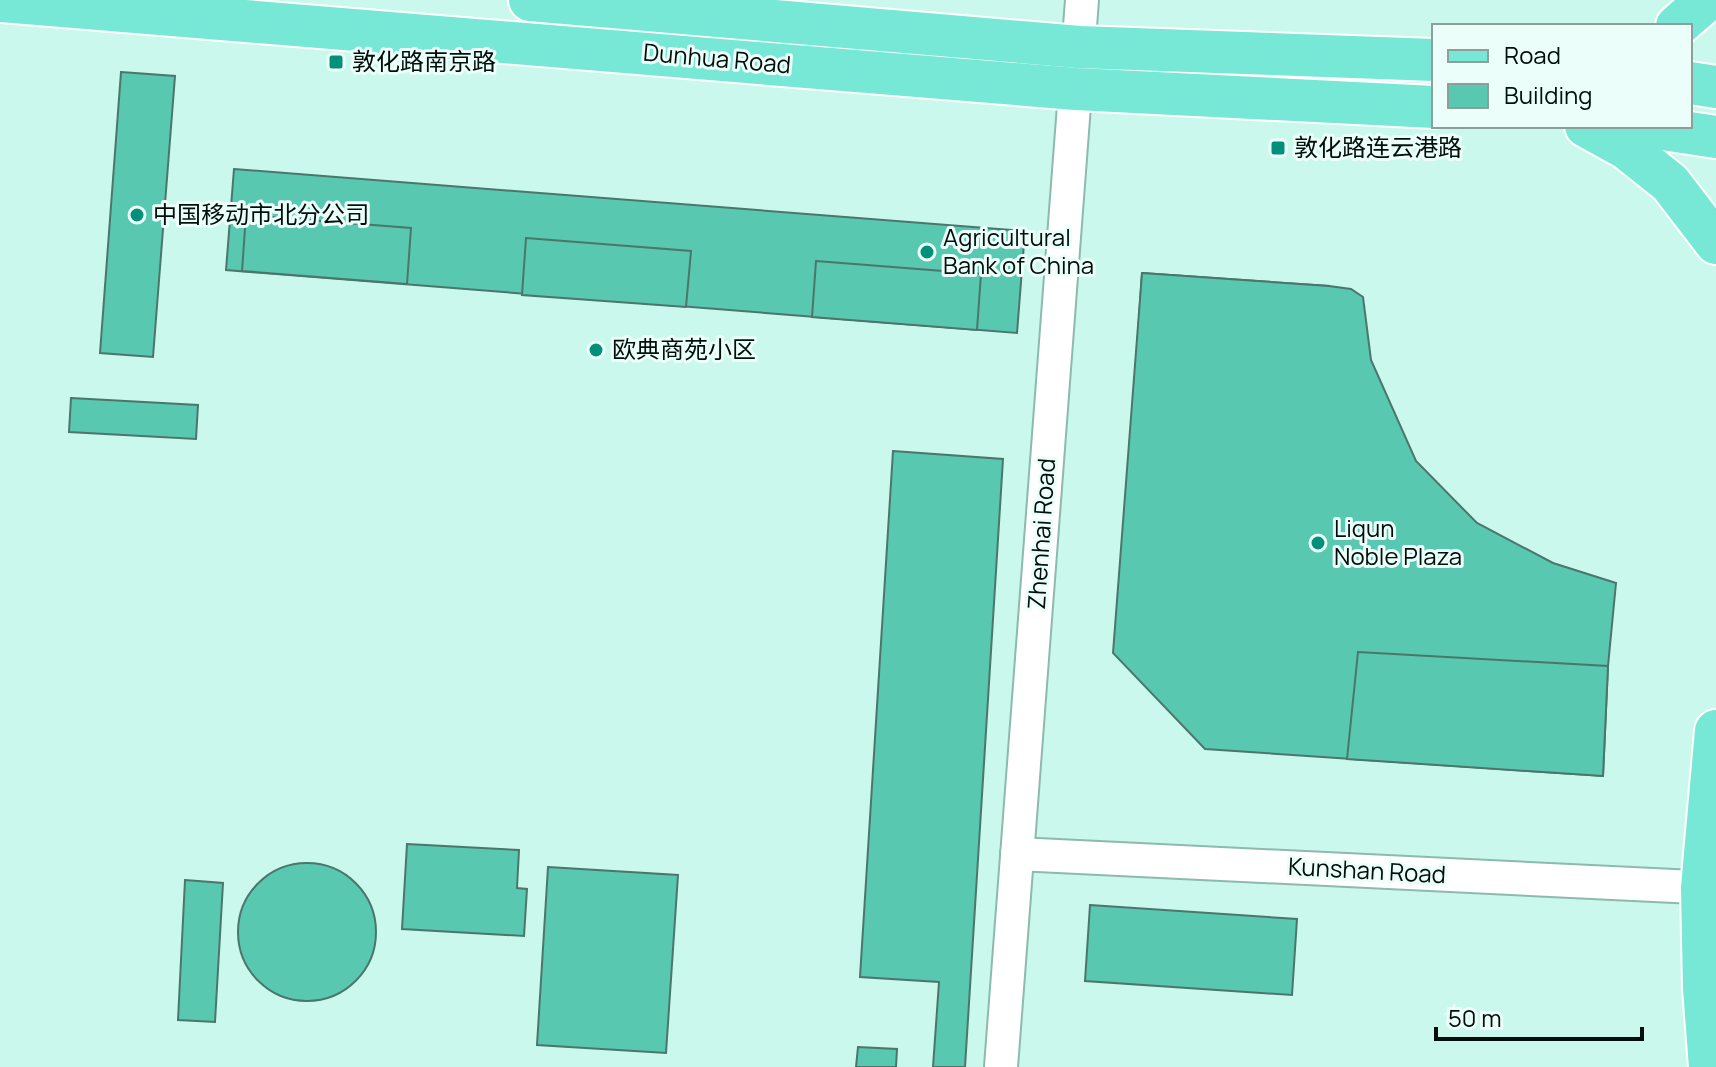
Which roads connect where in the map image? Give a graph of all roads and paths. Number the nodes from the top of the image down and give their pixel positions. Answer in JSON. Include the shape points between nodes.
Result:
{"nodes":[{"id":1,"x":530,"y":0,"type":"edge"},
{"id":2,"x":1082,"y":0,"type":"edge"},
{"id":3,"x":1707,"y":0,"type":"edge"},
{"id":4,"x":0,"y":1,"type":"edge"},
{"id":5,"x":650,"y":5,"type":"edge"},
{"id":6,"x":1679,"y":24,"type":"edge"},
{"id":7,"x":1079,"y":47,"type":"junction"},
{"id":8,"x":1432,"y":60,"type":"edge"},
{"id":9,"x":1692,"y":83,"type":"edge"},
{"id":10,"x":1716,"y":87,"type":"edge"},
{"id":11,"x":1076,"y":89,"type":"junction"},
{"id":12,"x":1432,"y":107,"type":"edge"},
{"id":13,"x":1590,"y":128,"type":"edge"},
{"id":14,"x":1656,"y":128,"type":"edge"},
{"id":15,"x":1716,"y":137,"type":"edge"},
{"id":16,"x":1716,"y":243,"type":"edge"},
{"id":17,"x":1716,"y":731,"type":"edge"},
{"id":18,"x":1017,"y":854,"type":"junction"},
{"id":19,"x":1709,"y":888,"type":"edge"},
{"id":20,"x":1001,"y":1067,"type":"edge"},
{"id":21,"x":1710,"y":1067,"type":"edge"}],
"edges":[{"from":1,"to":5,"type":"main road","name":"Dunhua Road"},
{"from":2,"to":7,"type":"street","name":"Zhenhai Road"},
{"from":3,"to":6,"type":"main road"},
{"from":4,"to":11,"type":"main road","name":"Dunhua Road"},
{"from":5,"to":7,"type":"main road","name":"Dunhua Road"},
{"from":7,"to":8,"type":"main road","name":"Dunhua Road"},
{"from":7,"to":11,"type":"street","name":"Zhenhai Road"},
{"from":9,"to":10,"type":"main road"},
{"from":11,"to":12,"type":"main road","name":"Dunhua Road"},
{"from":11,"to":18,"type":"street","name":"Zhenhai Road"},
{"from":13,"to":16,"type":"main road","via":[[1626,148],[1670,183]]},
{"from":14,"to":15,"type":"main road"},
{"from":17,"to":19,"type":"main road"},
{"from":18,"to":19,"type":"street","name":"Kunshan Road"},
{"from":18,"to":20,"type":"street","name":"Zhenhai Road"},
{"from":19,"to":21,"type":"main road","via":[[1704,988]]}]}
